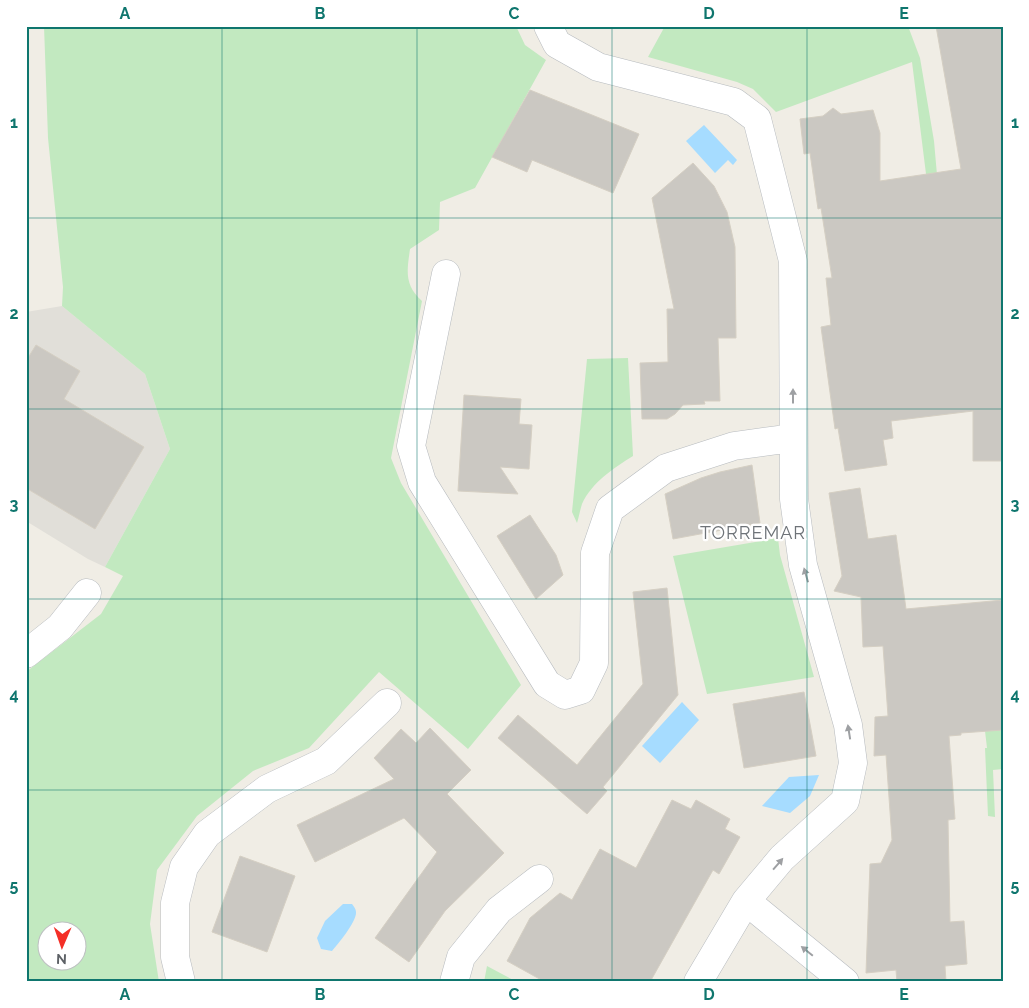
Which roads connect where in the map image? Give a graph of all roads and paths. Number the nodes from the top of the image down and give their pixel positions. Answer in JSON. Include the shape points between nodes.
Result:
{"nodes":[{"id":1,"x":548,"y":26,"type":"edge"},
{"id":2,"x":446,"y":274,"type":"dead end"},
{"id":3,"x":793,"y":438,"type":"junction"},
{"id":4,"x":87,"y":593,"type":"dead end"},
{"id":5,"x":26,"y":654,"type":"edge"},
{"id":6,"x":387,"y":703,"type":"dead end"},
{"id":7,"x":539,"y":879,"type":"dead end"},
{"id":8,"x":746,"y":901,"type":"junction"},
{"id":9,"x":699,"y":981,"type":"edge"},
{"id":10,"x":181,"y":982,"type":"edge"},
{"id":11,"x":454,"y":982,"type":"edge"},
{"id":12,"x":844,"y":982,"type":"edge"}],
"edges":[{"from":3,"to":1,"type":"street","one_way":true,"via":[[793,261],[757,119],[734,102],[598,68],[557,44]]},
{"from":2,"to":3,"type":"street","via":[[411,446],[422,482],[432,499],[547,684],[565,695],[581,690],[594,663],[594,553],[610,509],[666,468],[734,446]]},
{"from":8,"to":3,"type":"street","one_way":true,"via":[[782,858],[845,801],[853,763],[848,725],[803,565],[794,499]]},
{"from":4,"to":5,"type":"street","via":[[60,627]]},
{"from":6,"to":10,"type":"street","via":[[326,761],[268,789],[207,834],[184,867],[175,904],[175,957]]},
{"from":7,"to":11,"type":"street","via":[[499,910],[461,957]]},
{"from":8,"to":9,"type":"street"},
{"from":12,"to":8,"type":"street","one_way":true}]}
